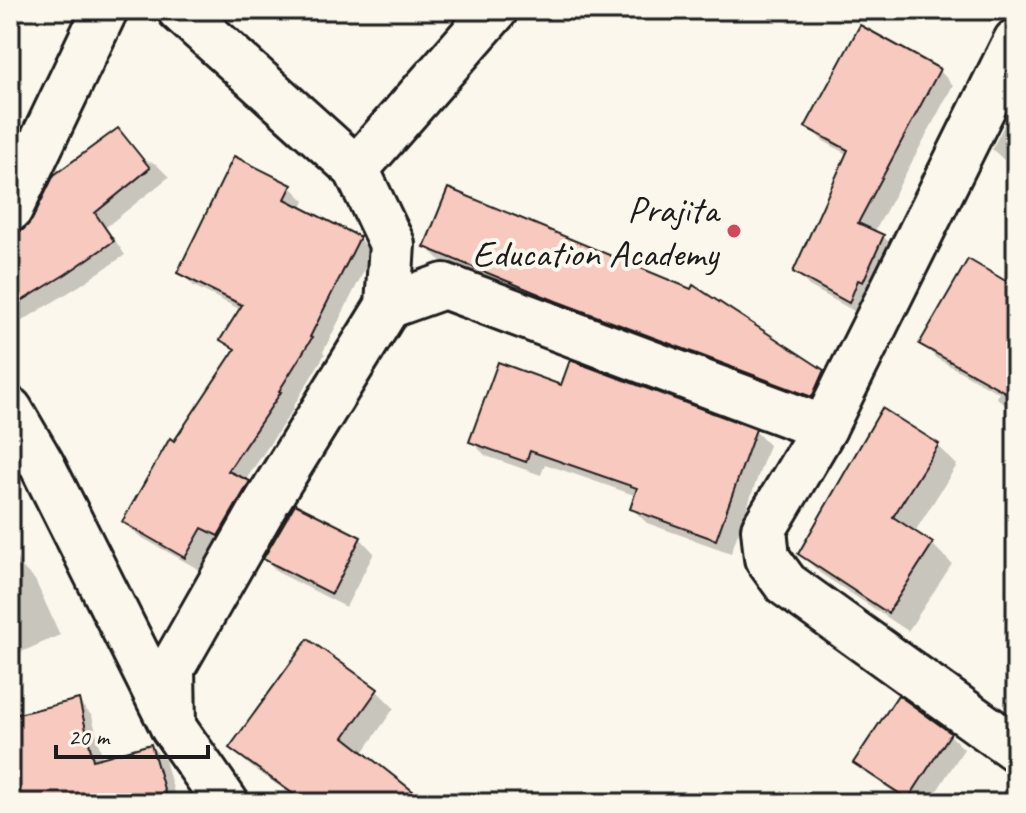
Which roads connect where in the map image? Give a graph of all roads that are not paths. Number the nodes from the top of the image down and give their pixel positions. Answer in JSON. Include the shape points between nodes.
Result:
{"nodes":[{"id":1,"x":105,"y":10,"type":"edge"},
{"id":2,"x":180,"y":10,"type":"edge"},
{"id":3,"x":495,"y":10,"type":"edge"},
{"id":4,"x":1015,"y":44,"type":"edge"},
{"id":5,"x":356,"y":169,"type":"junction"},
{"id":6,"x":10,"y":209,"type":"edge"},
{"id":7,"x":388,"y":306,"type":"junction"},
{"id":8,"x":10,"y":410,"type":"edge"},
{"id":9,"x":824,"y":428,"type":"junction"},
{"id":10,"x":173,"y":727,"type":"junction"},
{"id":11,"x":1016,"y":749,"type":"edge"},
{"id":12,"x":226,"y":803,"type":"edge"}],
"edges":[{"from":1,"to":6,"type":"street"},
{"from":2,"to":5,"type":"street"},
{"from":3,"to":5,"type":"street"},
{"from":4,"to":9,"type":"street"},
{"from":5,"to":7,"type":"street","via":[[392,244]]},
{"from":7,"to":9,"type":"street","via":[[444,286]]},
{"from":7,"to":10,"type":"street","via":[[172,668]]},
{"from":8,"to":10,"type":"street"},
{"from":9,"to":11,"type":"street","via":[[764,529],[767,558],[786,584]]},
{"from":10,"to":12,"type":"street"}]}
